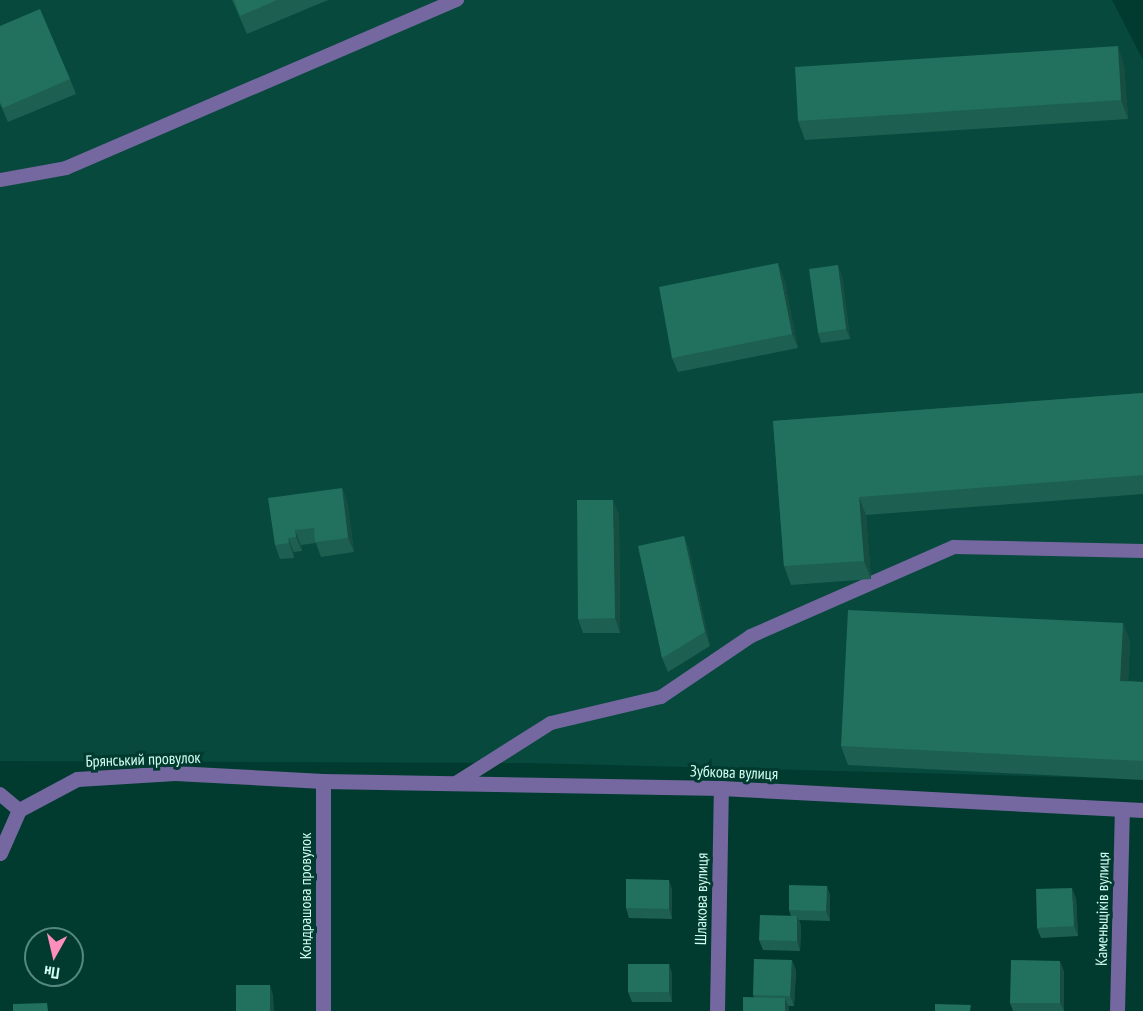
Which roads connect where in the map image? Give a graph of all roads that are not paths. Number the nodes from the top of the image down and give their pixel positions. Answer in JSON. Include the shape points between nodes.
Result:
{"nodes":[{"id":1,"x":457,"y":0,"type":"edge"},
{"id":2,"x":0,"y":180,"type":"edge"},
{"id":3,"x":1143,"y":551,"type":"edge"},
{"id":4,"x":323,"y":781,"type":"junction"},
{"id":5,"x":456,"y":783,"type":"junction"},
{"id":6,"x":721,"y":788,"type":"junction"},
{"id":7,"x":0,"y":794,"type":"edge"},
{"id":8,"x":1122,"y":809,"type":"junction"},
{"id":9,"x":19,"y":810,"type":"junction"},
{"id":10,"x":1143,"y":810,"type":"edge"},
{"id":11,"x":0,"y":853,"type":"edge"},
{"id":12,"x":323,"y":1011,"type":"edge"},
{"id":13,"x":717,"y":1011,"type":"edge"},
{"id":14,"x":1118,"y":1011,"type":"edge"}],
"edges":[{"from":1,"to":2,"type":"lane","via":[[66,168]]},
{"from":3,"to":5,"type":"lane","via":[[954,547],[750,636],[661,697],[551,723]]},
{"from":4,"to":5,"type":"street","name":"Зубкова вулиця"},
{"from":4,"to":9,"type":"street","name":"Брянський провулок","via":[[175,773],[77,779]]},
{"from":4,"to":12,"type":"street","name":"Кондрашова провулок"},
{"from":5,"to":6,"type":"street","name":"Зубкова вулиця"},
{"from":6,"to":8,"type":"street","name":"Зубкова вулиця"},
{"from":6,"to":13,"type":"street","name":"Шлакова вулиця"},
{"from":7,"to":9,"type":"lane"},
{"from":8,"to":10,"type":"street","name":"Зубкова вулиця"},
{"from":8,"to":14,"type":"street","name":"Каменьщіків вулиця"},
{"from":9,"to":11,"type":"street"}]}
